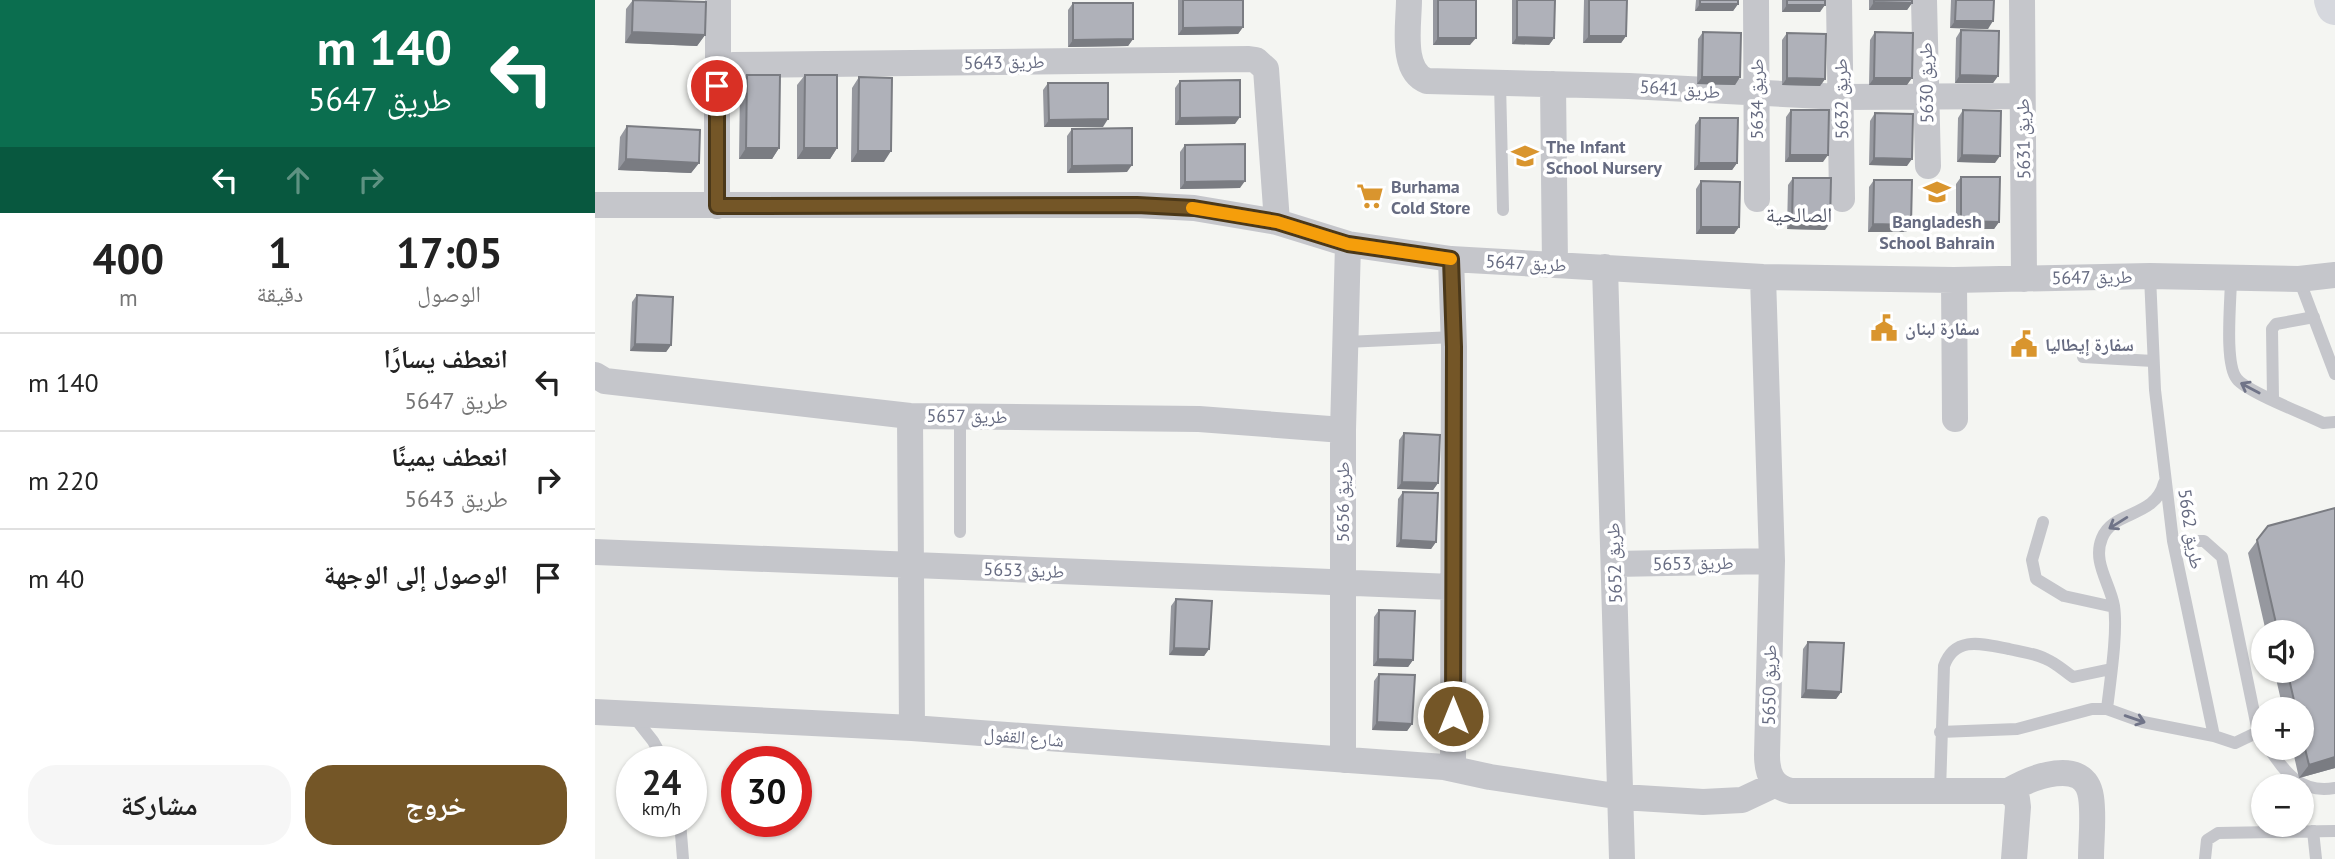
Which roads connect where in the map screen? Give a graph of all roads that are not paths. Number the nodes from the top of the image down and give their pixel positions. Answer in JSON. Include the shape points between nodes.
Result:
{"nodes":[{"id":1,"x":718,"y":0,"type":"edge"},
{"id":2,"x":1409,"y":0,"type":"edge"},
{"id":3,"x":1756,"y":0,"type":"edge"},
{"id":4,"x":1839,"y":0,"type":"edge"},
{"id":5,"x":1924,"y":0,"type":"edge"},
{"id":6,"x":2022,"y":0,"type":"edge"},
{"id":7,"x":2333,"y":0,"type":"edge"},
{"id":8,"x":2335,"y":6,"type":"edge"},
{"id":9,"x":718,"y":79,"type":"junction"},
{"id":10,"x":1500,"y":83,"type":"junction"},
{"id":11,"x":1553,"y":84,"type":"junction"},
{"id":12,"x":1756,"y":94,"type":"junction"},
{"id":13,"x":2022,"y":96,"type":"junction"},
{"id":14,"x":1841,"y":97,"type":"junction"},
{"id":15,"x":1927,"y":97,"type":"junction"},
{"id":16,"x":1928,"y":166,"type":"dead end"},
{"id":17,"x":1757,"y":199,"type":"dead end"},
{"id":18,"x":1842,"y":199,"type":"dead end"},
{"id":19,"x":595,"y":205,"type":"edge"},
{"id":20,"x":717,"y":206,"type":"junction"},
{"id":21,"x":1503,"y":210,"type":"dead end"},
{"id":22,"x":1277,"y":222,"type":"junction"},
{"id":23,"x":1348,"y":244,"type":"junction"},
{"id":24,"x":1451,"y":259,"type":"junction"},
{"id":25,"x":1555,"y":265,"type":"junction"},
{"id":26,"x":1605,"y":267,"type":"junction"},
{"id":27,"x":2335,"y":275,"type":"edge"},
{"id":28,"x":2150,"y":276,"type":"junction"},
{"id":29,"x":1763,"y":277,"type":"junction"},
{"id":30,"x":2231,"y":278,"type":"junction"},
{"id":31,"x":2024,"y":279,"type":"junction"},
{"id":32,"x":2299,"y":279,"type":"junction"},
{"id":33,"x":1954,"y":280,"type":"junction"},
{"id":34,"x":2314,"y":317,"type":"junction"},
{"id":35,"x":1454,"y":337,"type":"junction"},
{"id":36,"x":1346,"y":342,"type":"junction"},
{"id":37,"x":2083,"y":357,"type":"dead end"},
{"id":38,"x":2153,"y":361,"type":"junction"},
{"id":39,"x":2335,"y":374,"type":"edge"},
{"id":40,"x":595,"y":375,"type":"edge"},
{"id":41,"x":2273,"y":399,"type":"junction"},
{"id":42,"x":910,"y":416,"type":"junction"},
{"id":43,"x":960,"y":416,"type":"junction"},
{"id":44,"x":1955,"y":419,"type":"dead end"},
{"id":45,"x":2335,"y":422,"type":"edge"},
{"id":46,"x":1343,"y":430,"type":"junction"},
{"id":47,"x":2165,"y":479,"type":"junction"},
{"id":48,"x":2043,"y":522,"type":"dead end"},
{"id":49,"x":960,"y":532,"type":"dead end"},
{"id":50,"x":2173,"y":541,"type":"junction"},
{"id":51,"x":595,"y":552,"type":"edge"},
{"id":52,"x":1772,"y":561,"type":"junction"},
{"id":53,"x":1614,"y":564,"type":"junction"},
{"id":54,"x":911,"y":565,"type":"junction"},
{"id":55,"x":1342,"y":584,"type":"junction"},
{"id":56,"x":1452,"y":587,"type":"junction"},
{"id":57,"x":2114,"y":607,"type":"junction"},
{"id":58,"x":2111,"y":669,"type":"junction"},
{"id":59,"x":2252,"y":697,"type":"edge"},
{"id":60,"x":2107,"y":709,"type":"junction"},
{"id":61,"x":595,"y":712,"type":"edge"},
{"id":62,"x":631,"y":714,"type":"junction"},
{"id":63,"x":912,"y":728,"type":"junction"},
{"id":64,"x":1941,"y":732,"type":"junction"},
{"id":65,"x":2214,"y":736,"type":"junction"},
{"id":66,"x":2251,"y":739,"type":"edge"},
{"id":67,"x":656,"y":746,"type":"edge"},
{"id":68,"x":1343,"y":760,"type":"junction"},
{"id":69,"x":2277,"y":760,"type":"edge"},
{"id":70,"x":1453,"y":768,"type":"junction"},
{"id":71,"x":1776,"y":784,"type":"junction"},
{"id":72,"x":2335,"y":788,"type":"edge"},
{"id":73,"x":1940,"y":791,"type":"junction"},
{"id":74,"x":2008,"y":791,"type":"junction"},
{"id":75,"x":1622,"y":797,"type":"junction"},
{"id":76,"x":2314,"y":831,"type":"edge"},
{"id":77,"x":2335,"y":831,"type":"edge"},
{"id":78,"x":2251,"y":832,"type":"edge"},
{"id":79,"x":681,"y":837,"type":"edge"},
{"id":80,"x":2314,"y":837,"type":"edge"},
{"id":81,"x":683,"y":859,"type":"edge"},
{"id":82,"x":1622,"y":859,"type":"edge"},
{"id":83,"x":2014,"y":859,"type":"edge"},
{"id":84,"x":2091,"y":859,"type":"edge"},
{"id":85,"x":2205,"y":859,"type":"edge"},
{"id":86,"x":2316,"y":859,"type":"edge"}],
"edges":[{"from":1,"to":9,"type":"street"},
{"from":2,"to":10,"type":"street","name":"طريق 5641","via":[[1409,60],[1414,73],[1427,81]]},
{"from":3,"to":12,"type":"street","name":"طريق 5634"},
{"from":4,"to":14,"type":"street","name":"طريق 5632"},
{"from":5,"to":15,"type":"street","name":"طريق 5630"},
{"from":6,"to":13,"type":"street","name":"طريق 5631"},
{"from":7,"to":8,"type":"main road"},
{"from":9,"to":20,"type":"street"},
{"from":9,"to":22,"type":"street","name":"طريق 5643","via":[[726,69],[742,65],[1256,60],[1268,77]]},
{"from":10,"to":11,"type":"street","name":"طريق 5641"},
{"from":10,"to":21,"type":"lane"},
{"from":11,"to":12,"type":"street","name":"طريق 5641"},
{"from":11,"to":25,"type":"street"},
{"from":12,"to":14,"type":"street","name":"طريق 5641"},
{"from":12,"to":17,"type":"street","name":"طريق 5634"},
{"from":13,"to":15,"type":"street","name":"طريق 5641"},
{"from":13,"to":31,"type":"street","name":"طريق 5631"},
{"from":14,"to":15,"type":"street","name":"طريق 5641"},
{"from":14,"to":18,"type":"street","name":"طريق 5632"},
{"from":15,"to":16,"type":"street","name":"طريق 5630"},
{"from":19,"to":20,"type":"street","name":"طريق 5647"},
{"from":20,"to":22,"type":"street","name":"طريق 5647","via":[[1137,205],[1194,208]]},
{"from":22,"to":23,"type":"street","name":"طريق 5647"},
{"from":23,"to":24,"type":"street","name":"طريق 5647"},
{"from":23,"to":36,"type":"street","name":"طريق 5656"},
{"from":24,"to":25,"type":"street","name":"طريق 5647"},
{"from":24,"to":35,"type":"street"},
{"from":25,"to":26,"type":"street","name":"طريق 5647"},
{"from":26,"to":29,"type":"street","name":"طريق 5647"},
{"from":26,"to":53,"type":"street","name":"طريق 5652"},
{"from":27,"to":32,"type":"street","name":"طريق 5647"},
{"from":28,"to":30,"type":"street","name":"طريق 5647"},
{"from":28,"to":31,"type":"street","name":"طريق 5647"},
{"from":28,"to":38,"type":"lane","name":"طريق 5662"},
{"from":29,"to":33,"type":"street","name":"طريق 5647"},
{"from":29,"to":52,"type":"street","name":"طريق 5650"},
{"from":30,"to":32,"type":"street","name":"طريق 5647"},
{"from":41,"to":30,"type":"lane","one_way":true,"via":[[2241,383],[2232,371]]},
{"from":31,"to":33,"type":"street","name":"طريق 5647"},
{"from":32,"to":34,"type":"lane"},
{"from":33,"to":44,"type":"street"},
{"from":34,"to":39,"type":"lane"},
{"from":34,"to":41,"type":"lane","via":[[2276,324],[2272,329]]},
{"from":35,"to":36,"type":"lane"},
{"from":35,"to":56,"type":"street"},
{"from":36,"to":46,"type":"street","name":"طريق 5656"},
{"from":37,"to":38,"type":"lane"},
{"from":38,"to":47,"type":"lane","name":"طريق 5662"},
{"from":40,"to":42,"type":"street","name":"طريق 5657","via":[[605,381]]},
{"from":41,"to":45,"type":"lane","via":[[2323,423]]},
{"from":42,"to":43,"type":"street","name":"طريق 5657"},
{"from":42,"to":54,"type":"street"},
{"from":43,"to":46,"type":"street","name":"طريق 5657","via":[[1199,419]]},
{"from":43,"to":49,"type":"lane"},
{"from":46,"to":55,"type":"street","name":"طريق 5656"},
{"from":47,"to":50,"type":"lane","name":"طريق 5662"},
{"from":47,"to":57,"type":"lane","one_way":true,"via":[[2154,503],[2110,527],[2101,540],[2098,558]]},
{"from":48,"to":57,"type":"lane","via":[[2032,560],[2036,579],[2064,596]]},
{"from":50,"to":59,"type":"lane","via":[[2204,541],[2222,557]]},
{"from":50,"to":65,"type":"lane","name":"طريق 5662"},
{"from":51,"to":54,"type":"street","name":"طريق 5653"},
{"from":52,"to":53,"type":"street","name":"طريق 5653"},
{"from":52,"to":71,"type":"street","name":"طريق 5650","via":[[1767,768]]},
{"from":53,"to":75,"type":"street","name":"طريق 5652"},
{"from":54,"to":55,"type":"street","name":"طريق 5653"},
{"from":54,"to":63,"type":"street"},
{"from":55,"to":56,"type":"street","name":"طريق 5653"},
{"from":55,"to":68,"type":"street","name":"طريق 5656"},
{"from":56,"to":70,"type":"street"},
{"from":57,"to":58,"type":"lane"},
{"from":58,"to":60,"type":"lane"},
{"from":58,"to":64,"type":"lane","via":[[2073,677],[2042,657],[1967,643],[1951,652],[1944,666]]},
{"from":60,"to":64,"type":"lane","via":[[2017,729]]},
{"from":60,"to":65,"type":"lane","one_way":true,"via":[[2143,723]]},
{"from":61,"to":62,"type":"street","name":"شارع القفول"},
{"from":62,"to":63,"type":"street","name":"شارع القفول"},
{"from":62,"to":67,"type":"lane"},
{"from":63,"to":68,"type":"street","name":"شارع القفول"},
{"from":64,"to":73,"type":"lane"},
{"from":65,"to":66,"type":"lane","via":[[2235,743]]},
{"from":68,"to":70,"type":"street","name":"شارع القفول"},
{"from":69,"to":72,"type":"lane","via":[[2301,785]]},
{"from":70,"to":75,"type":"street","name":"شارع القفول"},
{"from":71,"to":73,"type":"street","via":[[1791,790]]},
{"from":71,"to":75,"type":"street","name":"شارع القفول","via":[[1734,801]]},
{"from":73,"to":74,"type":"street"},
{"from":74,"to":83,"type":"street","via":[[2018,807]]},
{"from":74,"to":84,"type":"street","via":[[2039,774],[2071,773],[2088,786]]},
{"from":75,"to":82,"type":"street","name":"طريق 5652"},
{"from":76,"to":77,"type":"lane"},
{"from":78,"to":85,"type":"lane","via":[[2218,833],[2207,840]]},
{"from":79,"to":81,"type":"lane"},
{"from":80,"to":86,"type":"lane"}]}
